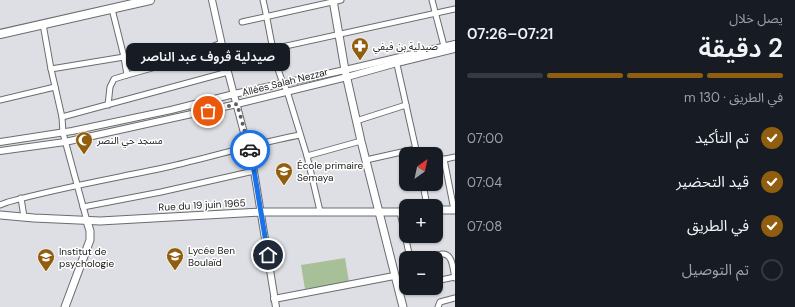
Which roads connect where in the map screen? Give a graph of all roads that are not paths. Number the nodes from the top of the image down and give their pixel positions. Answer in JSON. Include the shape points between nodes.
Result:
{"nodes":[{"id":1,"x":150,"y":0,"type":"edge"},
{"id":2,"x":212,"y":0,"type":"edge"},
{"id":3,"x":264,"y":0,"type":"edge"},
{"id":4,"x":341,"y":0,"type":"edge"},
{"id":5,"x":432,"y":0,"type":"edge"},
{"id":6,"x":333,"y":1,"type":"edge"},
{"id":7,"x":112,"y":9,"type":"junction"},
{"id":8,"x":455,"y":9,"type":"edge"},
{"id":9,"x":435,"y":14,"type":"junction"},
{"id":10,"x":267,"y":16,"type":"junction"},
{"id":11,"x":242,"y":22,"type":"dead end"},
{"id":12,"x":44,"y":24,"type":"junction"},
{"id":13,"x":0,"y":34,"type":"edge"},
{"id":14,"x":340,"y":35,"type":"junction"},
{"id":15,"x":221,"y":43,"type":"junction"},
{"id":16,"x":455,"y":44,"type":"edge"},
{"id":17,"x":444,"y":46,"type":"junction"},
{"id":18,"x":274,"y":49,"type":"junction"},
{"id":19,"x":455,"y":49,"type":"edge"},
{"id":20,"x":244,"y":55,"type":"dead end"},
{"id":21,"x":124,"y":57,"type":"junction"},
{"id":22,"x":396,"y":60,"type":"junction"},
{"id":23,"x":51,"y":69,"type":"junction"},
{"id":24,"x":228,"y":72,"type":"junction"},
{"id":25,"x":346,"y":74,"type":"junction"},
{"id":26,"x":127,"y":75,"type":"junction"},
{"id":27,"x":282,"y":83,"type":"junction"},
{"id":28,"x":55,"y":87,"type":"junction"},
{"id":29,"x":286,"y":91,"type":"junction"},
{"id":30,"x":234,"y":94,"type":"junction"},
{"id":31,"x":0,"y":100,"type":"edge"},
{"id":32,"x":237,"y":104,"type":"junction"},
{"id":33,"x":108,"y":105,"type":"junction"},
{"id":34,"x":406,"y":105,"type":"junction"},
{"id":35,"x":62,"y":117,"type":"junction"},
{"id":36,"x":356,"y":120,"type":"junction"},
{"id":37,"x":63,"y":133,"type":"junction"},
{"id":38,"x":300,"y":135,"type":"junction"},
{"id":39,"x":361,"y":141,"type":"junction"},
{"id":40,"x":0,"y":142,"type":"edge"},
{"id":41,"x":65,"y":142,"type":"junction"},
{"id":42,"x":249,"y":146,"type":"junction"},
{"id":43,"x":415,"y":147,"type":"edge"},
{"id":44,"x":0,"y":151,"type":"edge"},
{"id":45,"x":399,"y":155,"type":"edge"},
{"id":46,"x":307,"y":156,"type":"junction"},
{"id":47,"x":455,"y":157,"type":"edge"},
{"id":48,"x":444,"y":159,"type":"joint"},
{"id":49,"x":366,"y":160,"type":"junction"},
{"id":50,"x":254,"y":170,"type":"junction"},
{"id":51,"x":77,"y":185,"type":"junction"},
{"id":52,"x":21,"y":198,"type":"junction"},
{"id":53,"x":0,"y":205,"type":"edge"},
{"id":54,"x":83,"y":207,"type":"junction"},
{"id":55,"x":443,"y":210,"type":"edge"},
{"id":56,"x":454,"y":210,"type":"edge"},
{"id":57,"x":320,"y":211,"type":"junction"},
{"id":58,"x":261,"y":212,"type":"junction"},
{"id":59,"x":378,"y":212,"type":"junction"},
{"id":60,"x":399,"y":212,"type":"edge"},
{"id":61,"x":0,"y":215,"type":"edge"},
{"id":62,"x":24,"y":218,"type":"junction"},
{"id":63,"x":87,"y":221,"type":"junction"},
{"id":64,"x":443,"y":254,"type":"edge"},
{"id":65,"x":394,"y":276,"type":"junction"},
{"id":66,"x":455,"y":278,"type":"edge"},
{"id":67,"x":443,"y":280,"type":"edge"},
{"id":68,"x":398,"y":289,"type":"joint"},
{"id":69,"x":455,"y":298,"type":"edge"},
{"id":70,"x":274,"y":299,"type":"junction"},
{"id":71,"x":65,"y":307,"type":"edge"},
{"id":72,"x":276,"y":307,"type":"edge"},
{"id":73,"x":403,"y":307,"type":"edge"},
{"id":74,"x":438,"y":307,"type":"edge"}],
"edges":[{"from":1,"to":7,"type":"main road"},
{"from":2,"to":15,"type":"street"},
{"from":3,"to":10,"type":"street"},
{"from":4,"to":6,"type":"street"},
{"from":5,"to":9,"type":"street"},
{"from":6,"to":10,"type":"street"},
{"from":6,"to":14,"type":"main road"},
{"from":7,"to":12,"type":"main road"},
{"from":7,"to":21,"type":"street"},
{"from":8,"to":9,"type":"street"},
{"from":9,"to":14,"type":"street"},
{"from":9,"to":17,"type":"street"},
{"from":10,"to":11,"type":"street"},
{"from":10,"to":18,"type":"street"},
{"from":12,"to":13,"type":"main road"},
{"from":12,"to":23,"type":"street"},
{"from":14,"to":18,"type":"street"},
{"from":14,"to":25,"type":"main road"},
{"from":15,"to":24,"type":"street"},
{"from":15,"to":26,"type":"street","via":[[181,60]]},
{"from":16,"to":17,"type":"street"},
{"from":17,"to":22,"type":"street"},
{"from":18,"to":20,"type":"street"},
{"from":18,"to":27,"type":"street"},
{"from":19,"to":22,"type":"street","name":"Allées Salah Nezzar"},
{"from":21,"to":23,"type":"street"},
{"from":21,"to":26,"type":"street"},
{"from":22,"to":25,"type":"street","name":"Allées Salah Nezzar"},
{"from":22,"to":34,"type":"street"},
{"from":23,"to":28,"type":"street"},
{"from":24,"to":30,"type":"street"},
{"from":24,"to":33,"type":"street"},
{"from":25,"to":27,"type":"street"},
{"from":25,"to":29,"type":"street","name":"Allées Salah Nezzar"},
{"from":25,"to":36,"type":"main road"},
{"from":26,"to":33,"type":"street","via":[[114,79],[110,87]]},
{"from":27,"to":29,"type":"street"},
{"from":27,"to":30,"type":"street"},
{"from":28,"to":31,"type":"street"},
{"from":28,"to":35,"type":"street"},
{"from":29,"to":32,"type":"street","name":"Allées Salah Nezzar"},
{"from":29,"to":38,"type":"street"},
{"from":30,"to":32,"type":"street"},
{"from":30,"to":37,"type":"street"},
{"from":32,"to":41,"type":"street","name":"Allées Salah Nezzar"},
{"from":32,"to":42,"type":"street"},
{"from":33,"to":35,"type":"street"},
{"from":34,"to":36,"type":"street"},
{"from":34,"to":43,"type":"street"},
{"from":35,"to":37,"type":"street"},
{"from":36,"to":39,"type":"main road"},
{"from":37,"to":40,"type":"street"},
{"from":37,"to":41,"type":"street"},
{"from":38,"to":42,"type":"street"},
{"from":38,"to":46,"type":"street"},
{"from":39,"to":46,"type":"street"},
{"from":39,"to":49,"type":"main road"},
{"from":41,"to":44,"type":"street","name":"Allées Salah Nezzar"},
{"from":41,"to":51,"type":"street"},
{"from":42,"to":50,"type":"street"},
{"from":42,"to":51,"type":"street","via":[[172,166]]},
{"from":45,"to":49,"type":"street"},
{"from":46,"to":57,"type":"street"},
{"from":47,"to":48,"type":"street"},
{"from":48,"to":56,"type":"street"},
{"from":49,"to":59,"type":"main road"},
{"from":50,"to":54,"type":"street"},
{"from":50,"to":58,"type":"street"},
{"from":51,"to":52,"type":"street"},
{"from":51,"to":54,"type":"street"},
{"from":52,"to":53,"type":"street"},
{"from":52,"to":62,"type":"street"},
{"from":54,"to":63,"type":"street"},
{"from":55,"to":56,"type":"main road"},
{"from":57,"to":58,"type":"main road","name":"Rue du 19 juin 1965"},
{"from":57,"to":59,"type":"main road","name":"Rue du 19 juin 1965"},
{"from":58,"to":63,"type":"main road","name":"Rue du 19 juin 1965"},
{"from":58,"to":70,"type":"street"},
{"from":59,"to":60,"type":"main road","name":"Rue du 19 juin 1965"},
{"from":59,"to":65,"type":"main road"},
{"from":61,"to":62,"type":"main road","name":"Rue du 19 juin 1965"},
{"from":62,"to":63,"type":"main road","name":"Rue du 19 juin 1965"},
{"from":63,"to":71,"type":"main road","via":[[90,240]]},
{"from":64,"to":66,"type":"street","via":[[450,258]]},
{"from":65,"to":68,"type":"main road"},
{"from":65,"to":70,"type":"street"},
{"from":66,"to":67,"type":"street"},
{"from":68,"to":73,"type":"main road"},
{"from":69,"to":74,"type":"street","via":[[440,302]]},
{"from":70,"to":72,"type":"street"}]}
